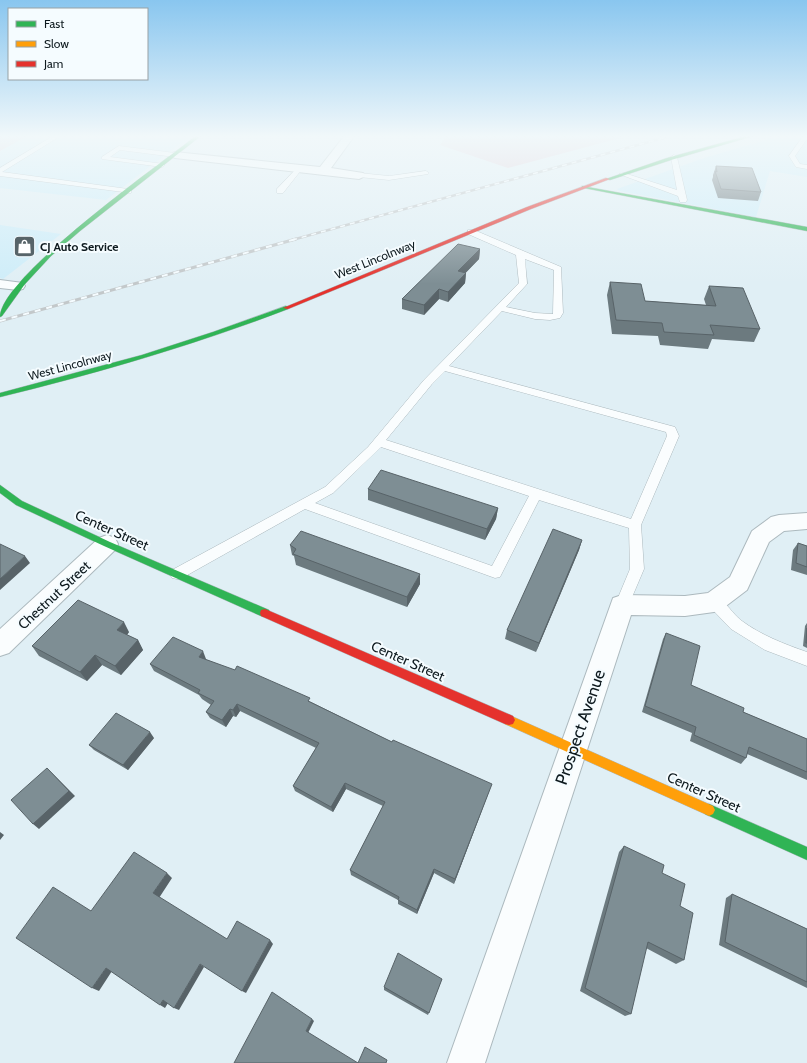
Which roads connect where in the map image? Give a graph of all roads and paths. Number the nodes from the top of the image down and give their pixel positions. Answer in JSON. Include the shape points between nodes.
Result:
{"nodes":[{"id":1,"x":77,"y":185,"type":"edge"},
{"id":2,"x":136,"y":185,"type":"edge"},
{"id":3,"x":286,"y":185,"type":"edge"},
{"id":4,"x":591,"y":185,"type":"edge"},
{"id":5,"x":653,"y":185,"type":"edge"},
{"id":6,"x":679,"y":185,"type":"edge"},
{"id":7,"x":584,"y":187,"type":"junction"},
{"id":8,"x":128,"y":191,"type":"junction"},
{"id":9,"x":280,"y":191,"type":"dead end"},
{"id":10,"x":681,"y":194,"type":"junction"},
{"id":11,"x":684,"y":206,"type":"junction"},
{"id":12,"x":807,"y":229,"type":"edge"},
{"id":13,"x":471,"y":232,"type":"junction"},
{"id":14,"x":520,"y":254,"type":"junction"},
{"id":15,"x":0,"y":284,"type":"edge"},
{"id":16,"x":18,"y":286,"type":"junction"},
{"id":17,"x":499,"y":308,"type":"junction"},
{"id":18,"x":0,"y":315,"type":"edge"},
{"id":19,"x":442,"y":368,"type":"junction"},
{"id":20,"x":8,"y":382,"type":"dead end"},
{"id":21,"x":41,"y":386,"type":"junction"},
{"id":22,"x":0,"y":395,"type":"edge"},
{"id":23,"x":379,"y":442,"type":"junction"},
{"id":24,"x":0,"y":488,"type":"edge"},
{"id":25,"x":536,"y":494,"type":"junction"},
{"id":26,"x":304,"y":504,"type":"junction"},
{"id":27,"x":807,"y":521,"type":"edge"},
{"id":28,"x":635,"y":526,"type":"junction"},
{"id":29,"x":107,"y":544,"type":"junction"},
{"id":30,"x":177,"y":574,"type":"junction"},
{"id":31,"x":714,"y":602,"type":"junction"},
{"id":32,"x":622,"y":605,"type":"junction"},
{"id":33,"x":0,"y":645,"type":"edge"},
{"id":34,"x":807,"y":659,"type":"edge"},
{"id":35,"x":574,"y":748,"type":"junction"},
{"id":36,"x":807,"y":854,"type":"edge"},
{"id":37,"x":466,"y":1063,"type":"edge"}],
"edges":[{"from":1,"to":8,"type":"lane"},
{"from":2,"to":8,"type":"main road"},
{"from":3,"to":9,"type":"lane"},
{"from":4,"to":7,"type":"main road","name":"West Lincolnway"},
{"from":5,"to":10,"type":"lane"},
{"from":6,"to":10,"type":"lane"},
{"from":7,"to":11,"type":"main road"},
{"from":7,"to":13,"type":"main road","name":"West Lincolnway"},
{"from":8,"to":16,"type":"main road","via":[[69,236]]},
{"from":10,"to":11,"type":"lane"},
{"from":11,"to":12,"type":"main road"},
{"from":13,"to":14,"type":"lane"},
{"from":13,"to":21,"type":"main road","name":"West Lincolnway","via":[[302,302],[210,336]]},
{"from":14,"to":17,"type":"lane","via":[[523,284]]},
{"from":14,"to":17,"type":"lane","via":[[558,269],[557,316],[542,317]]},
{"from":15,"to":16,"type":"street"},
{"from":16,"to":18,"type":"main road"},
{"from":17,"to":19,"type":"lane"},
{"from":19,"to":23,"type":"lane"},
{"from":19,"to":28,"type":"lane","via":[[670,430],[673,436]]},
{"from":20,"to":21,"type":"main road"},
{"from":21,"to":22,"type":"main road","name":"West Lincolnway"},
{"from":23,"to":25,"type":"lane"},
{"from":23,"to":26,"type":"lane","via":[[329,490]]},
{"from":24,"to":29,"type":"main road","name":"Center Street","via":[[19,503]]},
{"from":25,"to":26,"type":"lane","via":[[495,573]]},
{"from":25,"to":28,"type":"lane"},
{"from":26,"to":30,"type":"lane"},
{"from":27,"to":31,"type":"street","via":[[779,523],[760,537],[739,583]]},
{"from":28,"to":32,"type":"lane","via":[[637,569]]},
{"from":29,"to":30,"type":"main road","name":"Center Street"},
{"from":29,"to":33,"type":"street","name":"Chestnut Street"},
{"from":30,"to":35,"type":"main road","name":"Center Street"},
{"from":31,"to":32,"type":"street","via":[[685,606]]},
{"from":31,"to":34,"type":"lane","via":[[736,625],[770,645]]},
{"from":32,"to":35,"type":"street","name":"Prospect Avenue"},
{"from":35,"to":36,"type":"main road","name":"Center Street"},
{"from":35,"to":37,"type":"street","name":"Prospect Avenue"}]}
